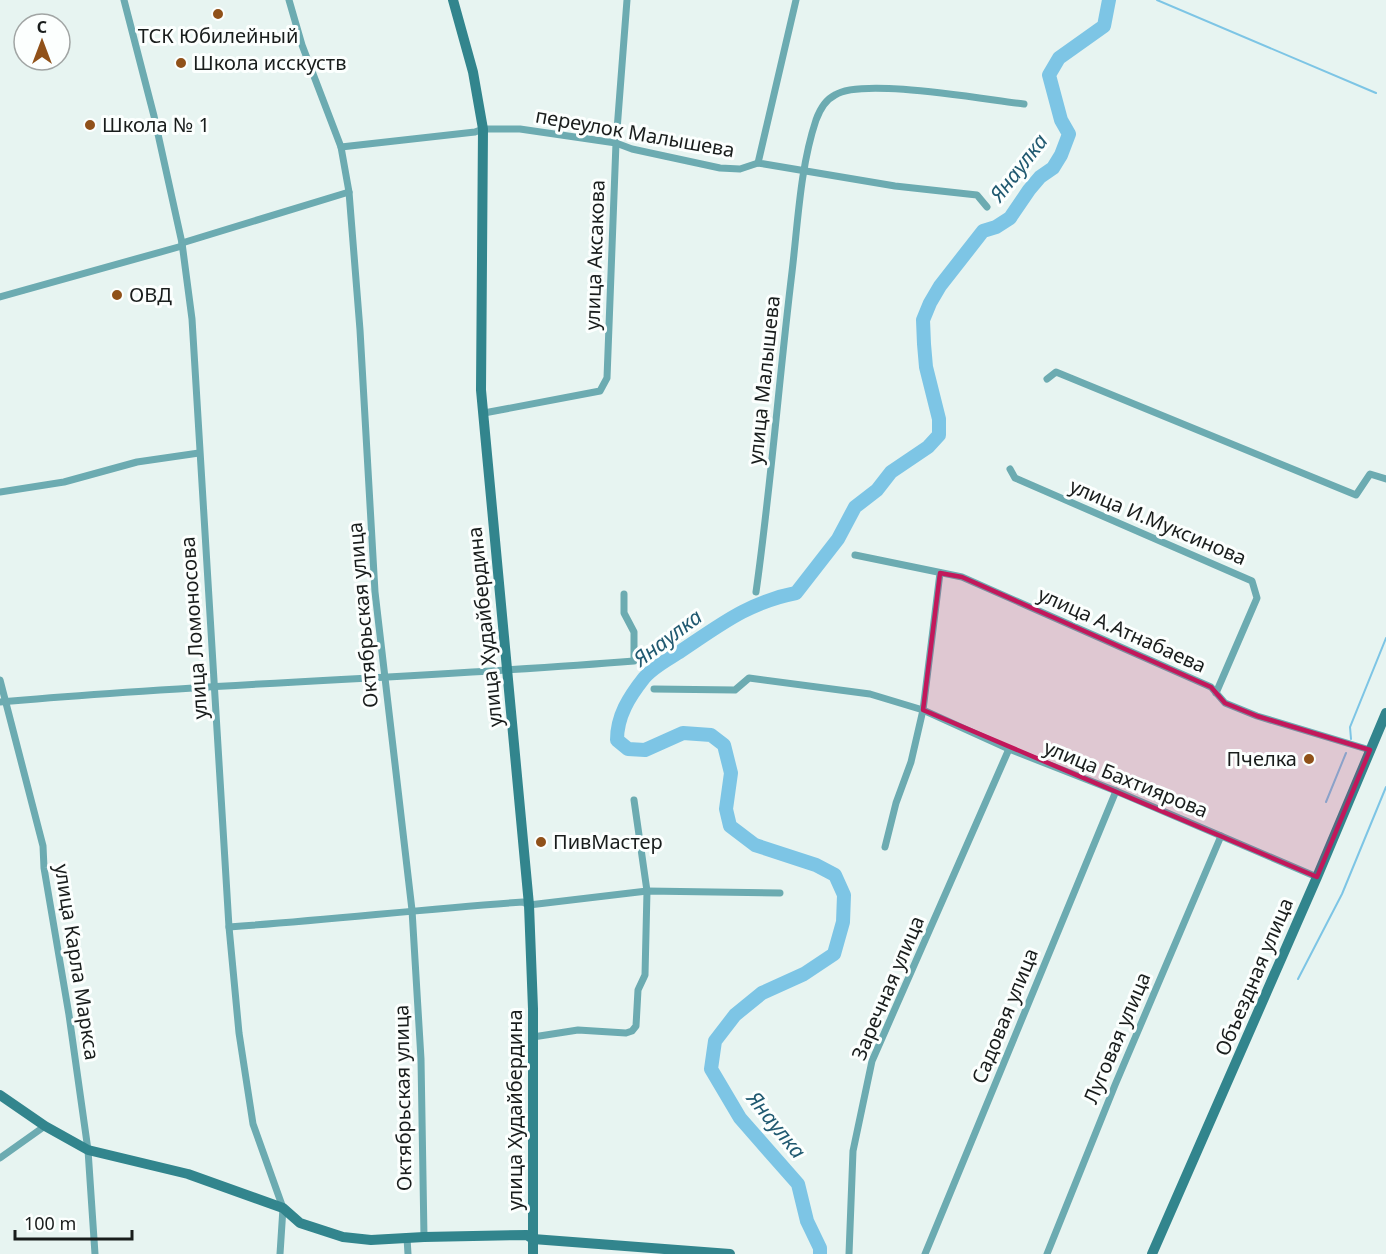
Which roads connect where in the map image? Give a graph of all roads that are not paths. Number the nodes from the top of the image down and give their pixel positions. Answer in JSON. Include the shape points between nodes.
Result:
{"nodes":[{"id":1,"x":124,"y":0,"type":"edge"},
{"id":2,"x":289,"y":0,"type":"edge"},
{"id":3,"x":453,"y":0,"type":"edge"},
{"id":4,"x":627,"y":0,"type":"edge"},
{"id":5,"x":796,"y":0,"type":"edge"},
{"id":6,"x":1024,"y":104,"type":"dead end"},
{"id":7,"x":483,"y":129,"type":"junction"},
{"id":8,"x":616,"y":143,"type":"junction"},
{"id":9,"x":341,"y":147,"type":"junction"},
{"id":10,"x":758,"y":163,"type":"junction"},
{"id":11,"x":804,"y":171,"type":"junction"},
{"id":12,"x":349,"y":192,"type":"junction"},
{"id":13,"x":987,"y":207,"type":"dead end"},
{"id":14,"x":182,"y":244,"type":"junction"},
{"id":15,"x":0,"y":297,"type":"edge"},
{"id":16,"x":1047,"y":379,"type":"dead end"},
{"id":17,"x":484,"y":413,"type":"junction"},
{"id":18,"x":199,"y":453,"type":"junction"},
{"id":19,"x":1010,"y":469,"type":"dead end"},
{"id":20,"x":1386,"y":480,"type":"edge"},
{"id":21,"x":0,"y":492,"type":"edge"},
{"id":22,"x":855,"y":555,"type":"dead end"},
{"id":23,"x":940,"y":573,"type":"junction"},
{"id":24,"x":756,"y":592,"type":"dead end"},
{"id":25,"x":624,"y":594,"type":"dead end"},
{"id":26,"x":508,"y":671,"type":"junction"},
{"id":27,"x":384,"y":677,"type":"junction"},
{"id":28,"x":0,"y":680,"type":"edge"},
{"id":29,"x":215,"y":687,"type":"junction"},
{"id":30,"x":654,"y":689,"type":"dead end"},
{"id":31,"x":1216,"y":693,"type":"junction"},
{"id":32,"x":3,"y":702,"type":"edge"},
{"id":33,"x":923,"y":710,"type":"junction"},
{"id":34,"x":1386,"y":713,"type":"edge"},
{"id":35,"x":1009,"y":749,"type":"junction"},
{"id":36,"x":1370,"y":750,"type":"junction"},
{"id":37,"x":1116,"y":791,"type":"junction"},
{"id":38,"x":634,"y":800,"type":"dead end"},
{"id":39,"x":1221,"y":836,"type":"junction"},
{"id":40,"x":885,"y":847,"type":"dead end"},
{"id":41,"x":1317,"y":877,"type":"junction"},
{"id":42,"x":647,"y":891,"type":"junction"},
{"id":43,"x":780,"y":893,"type":"dead end"},
{"id":44,"x":529,"y":905,"type":"junction"},
{"id":45,"x":412,"y":910,"type":"junction"},
{"id":46,"x":229,"y":927,"type":"junction"},
{"id":47,"x":533,"y":1037,"type":"junction"},
{"id":48,"x":0,"y":1095,"type":"edge"},
{"id":49,"x":45,"y":1126,"type":"junction"},
{"id":50,"x":88,"y":1150,"type":"junction"},
{"id":51,"x":0,"y":1158,"type":"edge"},
{"id":52,"x":284,"y":1208,"type":"junction"},
{"id":53,"x":424,"y":1237,"type":"junction"},
{"id":54,"x":407,"y":1238,"type":"junction"},
{"id":55,"x":533,"y":1239,"type":"junction"},
{"id":56,"x":95,"y":1254,"type":"edge"},
{"id":57,"x":280,"y":1254,"type":"edge"},
{"id":58,"x":408,"y":1254,"type":"edge"},
{"id":59,"x":533,"y":1254,"type":"edge"},
{"id":60,"x":730,"y":1254,"type":"edge"},
{"id":61,"x":849,"y":1254,"type":"edge"},
{"id":62,"x":925,"y":1254,"type":"edge"},
{"id":63,"x":1047,"y":1254,"type":"edge"},
{"id":64,"x":1152,"y":1254,"type":"edge"}],
"edges":[{"from":1,"to":14,"type":"street","name":"улица Ломоносова"},
{"from":2,"to":9,"type":"street","name":"Октябрьская улица"},
{"from":3,"to":7,"type":"street","name":"улица Худайбердина"},
{"from":4,"to":8,"type":"street","name":"улица Аксакова"},
{"from":5,"to":10,"type":"street"},
{"from":6,"to":11,"type":"street","name":"улица Малышева","via":[[882,88],[836,93],[824,104],[816,120]]},
{"from":7,"to":8,"type":"street","name":"переулок Малышева","via":[[520,129]]},
{"from":7,"to":9,"type":"street","name":"переулок Малышева"},
{"from":7,"to":17,"type":"street","name":"улица Худайбердина"},
{"from":8,"to":10,"type":"street","name":"переулок Малышева","via":[[720,168],[740,169]]},
{"from":8,"to":17,"type":"street","name":"улица Аксакова","via":[[608,378],[600,391]]},
{"from":9,"to":12,"type":"street","name":"Октябрьская улица"},
{"from":10,"to":11,"type":"street","name":"переулок Малышева"},
{"from":11,"to":13,"type":"street","name":"переулок Малышева","via":[[977,195]]},
{"from":11,"to":24,"type":"street","name":"улица Малышева"},
{"from":12,"to":14,"type":"street"},
{"from":12,"to":27,"type":"street","name":"Октябрьская улица"},
{"from":14,"to":15,"type":"street"},
{"from":14,"to":18,"type":"street","name":"улица Ломоносова","via":[[192,319]]},
{"from":16,"to":20,"type":"street","via":[[1056,372],[1356,495],[1370,474]]},
{"from":17,"to":26,"type":"street","name":"улица Худайбердина"},
{"from":18,"to":21,"type":"street","via":[[136,462],[64,482]]},
{"from":18,"to":29,"type":"street","name":"улица Ломоносова"},
{"from":19,"to":31,"type":"street","name":"улица И.Муксинова","via":[[1015,478],[1252,581],[1257,598]]},
{"from":22,"to":23,"type":"street","name":"улица А.Атнабаева"},
{"from":23,"to":31,"type":"street","name":"улица А.Атнабаева","via":[[962,577],[1211,687]]},
{"from":23,"to":33,"type":"street"},
{"from":25,"to":26,"type":"street","via":[[624,613],[634,632],[634,661]]},
{"from":26,"to":27,"type":"street"},
{"from":26,"to":44,"type":"street","name":"улица Худайбердина"},
{"from":27,"to":29,"type":"street"},
{"from":27,"to":45,"type":"street","name":"Октябрьская улица"},
{"from":28,"to":32,"type":"street","name":"улица Карла Маркса"},
{"from":29,"to":32,"type":"street"},
{"from":29,"to":46,"type":"street","name":"улица Ломоносова"},
{"from":30,"to":33,"type":"street","name":"улица Бахтиярова","via":[[735,690],[749,678],[870,694]]},
{"from":31,"to":36,"type":"street","name":"улица А.Атнабаева","via":[[1225,703],[1257,716]]},
{"from":32,"to":50,"type":"street","name":"улица Карла Маркса","via":[[43,846]]},
{"from":33,"to":35,"type":"street","name":"улица Бахтиярова"},
{"from":33,"to":40,"type":"street"},
{"from":34,"to":36,"type":"street","name":"Объездная улица"},
{"from":35,"to":37,"type":"street","name":"улица Бахтиярова"},
{"from":35,"to":61,"type":"street","name":"Заречная улица","via":[[872,1061],[853,1151]]},
{"from":36,"to":41,"type":"street","name":"Объездная улица"},
{"from":37,"to":39,"type":"street","name":"улица Бахтиярова"},
{"from":37,"to":62,"type":"street","name":"Садовая улица"},
{"from":38,"to":42,"type":"street"},
{"from":39,"to":41,"type":"street","name":"улица Бахтиярова"},
{"from":39,"to":63,"type":"street","name":"Луговая улица"},
{"from":41,"to":64,"type":"street","name":"Объездная улица"},
{"from":42,"to":43,"type":"street"},
{"from":42,"to":44,"type":"street"},
{"from":42,"to":47,"type":"street","via":[[645,975],[638,990],[636,1026],[626,1033],[578,1030]]},
{"from":44,"to":45,"type":"street","via":[[523,902]]},
{"from":44,"to":47,"type":"street","name":"улица Худайбердина"},
{"from":45,"to":46,"type":"street"},
{"from":45,"to":53,"type":"street","name":"Октябрьская улица","via":[[421,1059]]},
{"from":46,"to":52,"type":"street","name":"улица Ломоносова","via":[[253,1124]]},
{"from":47,"to":55,"type":"street","name":"улица Худайбердина"},
{"from":48,"to":49,"type":"street"},
{"from":49,"to":50,"type":"street"},
{"from":49,"to":51,"type":"street"},
{"from":50,"to":52,"type":"street","via":[[188,1174]]},
{"from":50,"to":56,"type":"street","name":"улица Карла Маркса"},
{"from":52,"to":54,"type":"street","via":[[300,1223],[343,1237]]},
{"from":52,"to":57,"type":"street","name":"улица Ломоносова"},
{"from":53,"to":54,"type":"street"},
{"from":53,"to":55,"type":"street","via":[[527,1235]]},
{"from":54,"to":58,"type":"street"},
{"from":55,"to":59,"type":"street","name":"улица Худайбердина"},
{"from":55,"to":60,"type":"street"}]}
